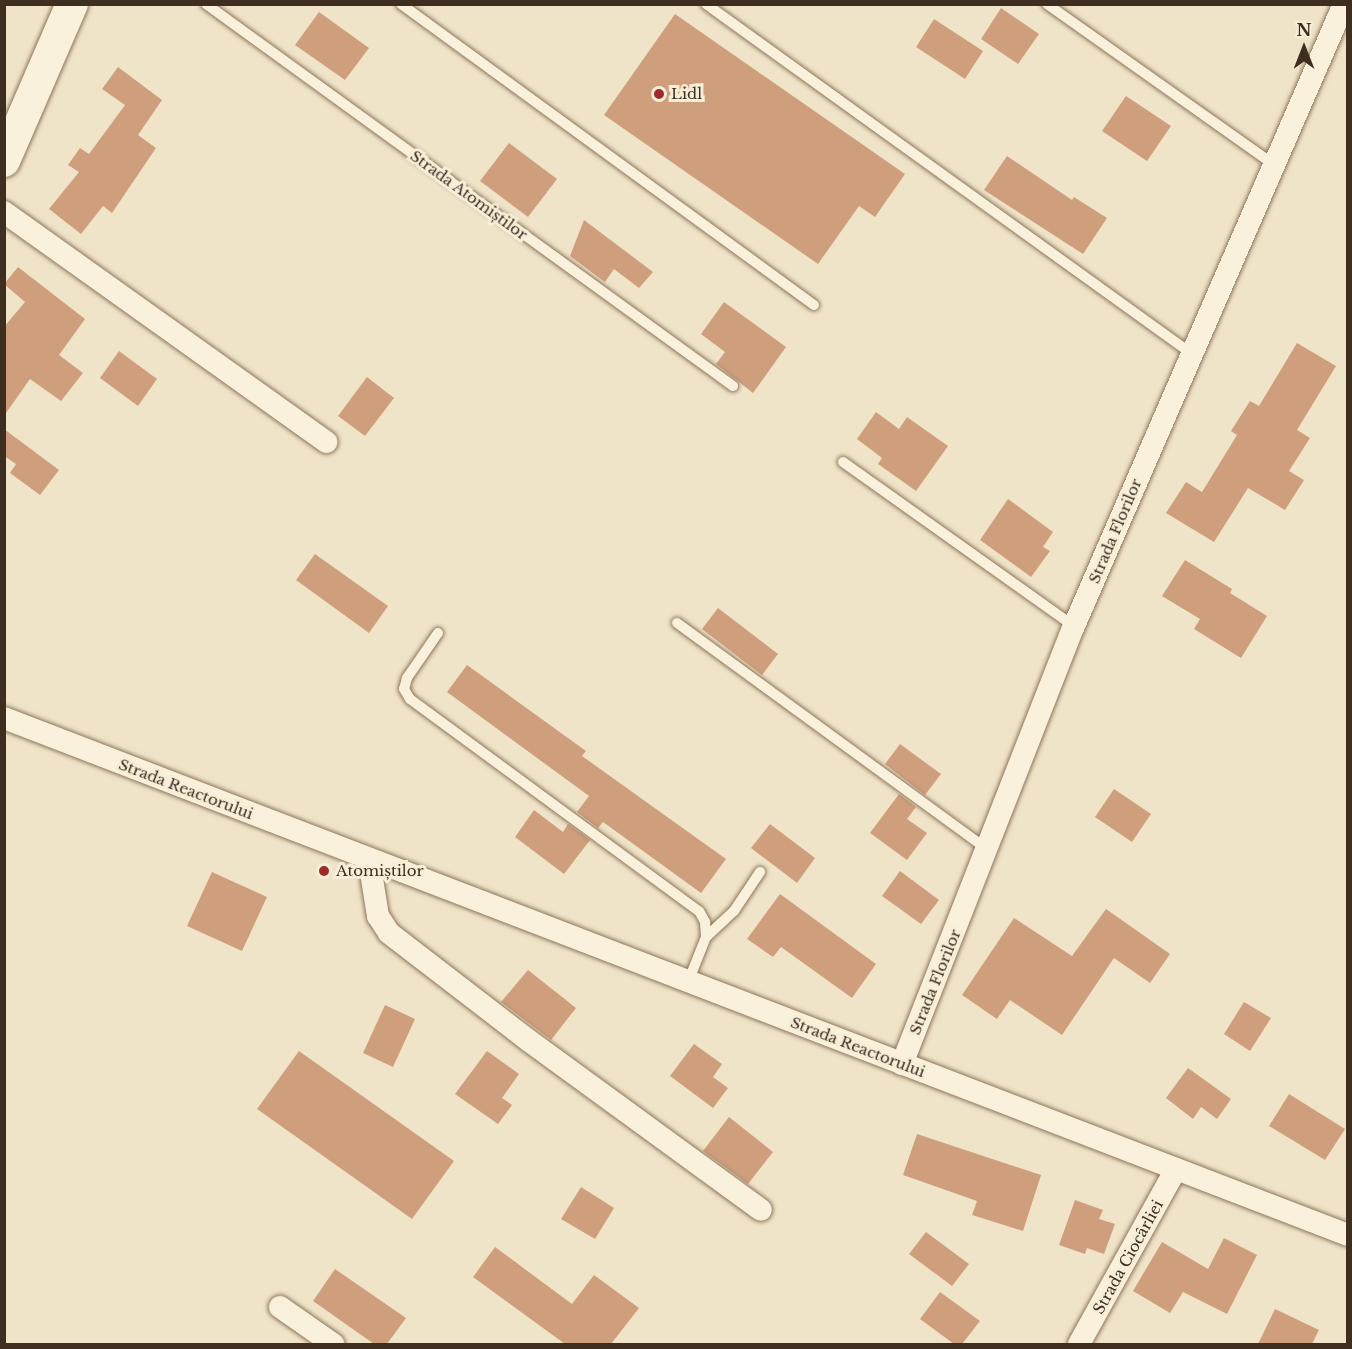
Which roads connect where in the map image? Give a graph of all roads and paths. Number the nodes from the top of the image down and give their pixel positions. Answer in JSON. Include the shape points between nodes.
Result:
{"nodes":[{"id":1,"x":72,"y":4,"type":"edge"},
{"id":2,"x":206,"y":4,"type":"edge"},
{"id":3,"x":401,"y":4,"type":"edge"},
{"id":4,"x":706,"y":4,"type":"edge"},
{"id":5,"x":1047,"y":4,"type":"edge"},
{"id":6,"x":1344,"y":4,"type":"edge"},
{"id":7,"x":4,"y":161,"type":"edge"},
{"id":8,"x":1274,"y":165,"type":"junction"},
{"id":9,"x":4,"y":212,"type":"edge"},
{"id":10,"x":814,"y":304,"type":"dead end"},
{"id":11,"x":1192,"y":354,"type":"junction"},
{"id":12,"x":733,"y":386,"type":"dead end"},
{"id":13,"x":326,"y":442,"type":"dead end"},
{"id":14,"x":843,"y":462,"type":"dead end"},
{"id":15,"x":677,"y":623,"type":"dead end"},
{"id":16,"x":1074,"y":626,"type":"junction"},
{"id":17,"x":438,"y":633,"type":"dead end"},
{"id":18,"x":4,"y":718,"type":"edge"},
{"id":19,"x":988,"y":849,"type":"junction"},
{"id":20,"x":369,"y":860,"type":"junction"},
{"id":21,"x":760,"y":872,"type":"dead end"},
{"id":22,"x":706,"y":937,"type":"junction"},
{"id":23,"x":687,"y":982,"type":"junction"},
{"id":24,"x":902,"y":1064,"type":"junction"},
{"id":25,"x":1176,"y":1169,"type":"junction"},
{"id":26,"x":762,"y":1210,"type":"dead end"},
{"id":27,"x":1347,"y":1235,"type":"edge"},
{"id":28,"x":280,"y":1307,"type":"dead end"},
{"id":29,"x":333,"y":1344,"type":"edge"},
{"id":30,"x":1079,"y":1344,"type":"edge"}],
"edges":[{"from":1,"to":7,"type":"main road"},
{"from":2,"to":12,"type":"lane","name":"Strada Atomiștilor"},
{"from":3,"to":10,"type":"lane"},
{"from":4,"to":11,"type":"lane"},
{"from":5,"to":8,"type":"lane"},
{"from":6,"to":8,"type":"street","name":"Strada Florilor"},
{"from":8,"to":11,"type":"street","name":"Strada Florilor"},
{"from":9,"to":13,"type":"street"},
{"from":11,"to":16,"type":"street","name":"Strada Florilor"},
{"from":14,"to":16,"type":"lane"},
{"from":15,"to":19,"type":"lane"},
{"from":16,"to":19,"type":"street","name":"Strada Florilor"},
{"from":17,"to":22,"type":"lane","via":[[407,678],[405,689],[410,699],[699,912],[705,922]]},
{"from":18,"to":20,"type":"street","name":"Strada Reactorului"},
{"from":19,"to":24,"type":"street","name":"Strada Florilor"},
{"from":20,"to":23,"type":"street","name":"Strada Reactorului"},
{"from":20,"to":26,"type":"street","via":[[378,916],[389,933],[528,1040]]},
{"from":21,"to":22,"type":"lane","via":[[734,912]]},
{"from":22,"to":23,"type":"lane"},
{"from":23,"to":24,"type":"street","name":"Strada Reactorului"},
{"from":24,"to":25,"type":"street","name":"Strada Reactorului"},
{"from":25,"to":27,"type":"street","name":"Strada Reactorului"},
{"from":25,"to":30,"type":"street","name":"Strada Ciocârliei"},
{"from":28,"to":29,"type":"street"}]}
